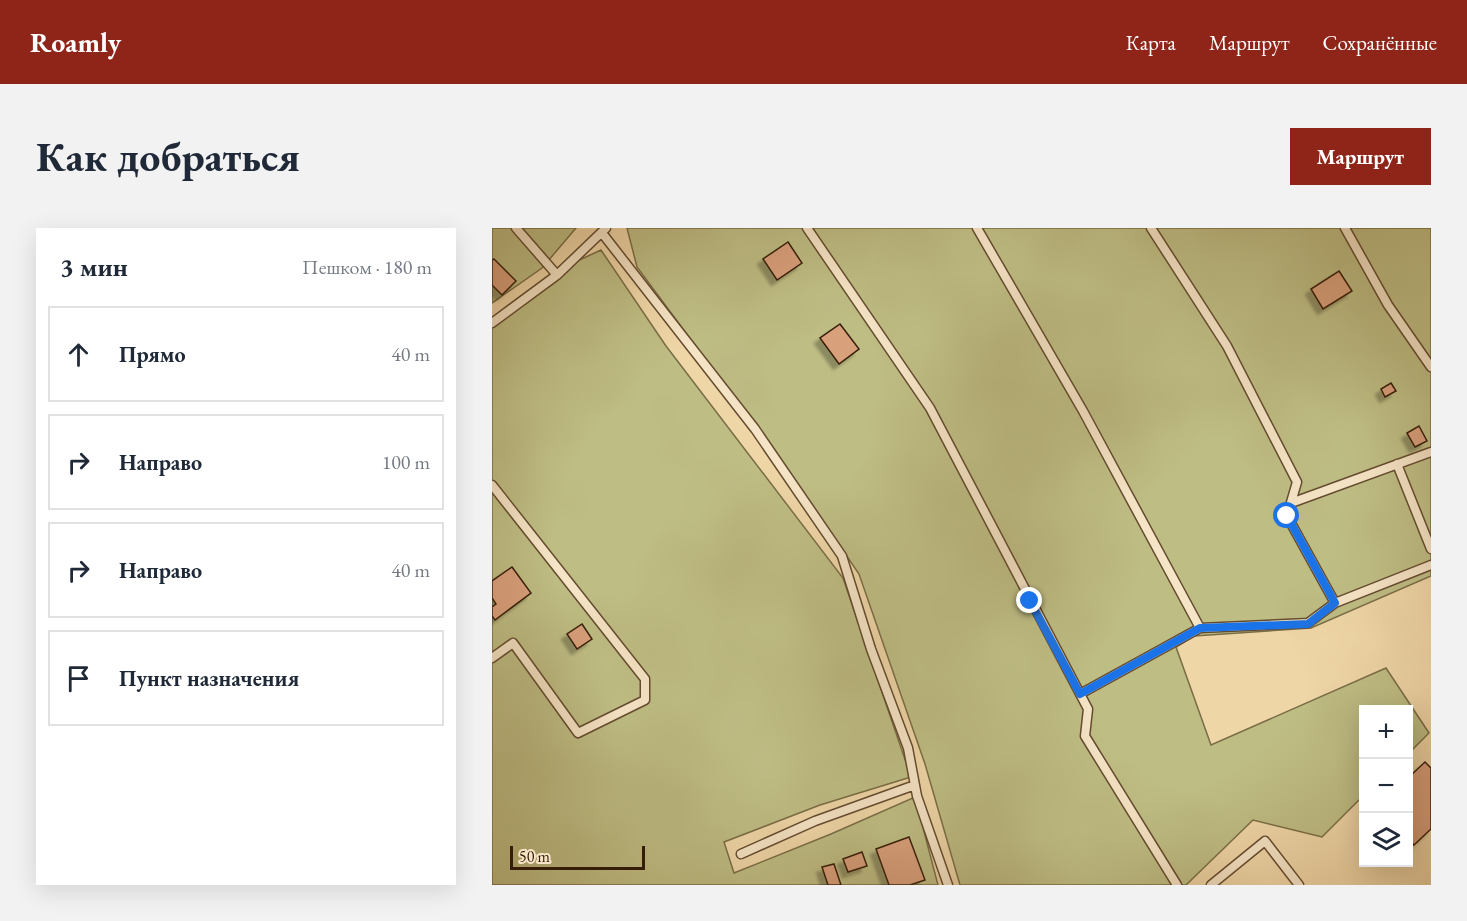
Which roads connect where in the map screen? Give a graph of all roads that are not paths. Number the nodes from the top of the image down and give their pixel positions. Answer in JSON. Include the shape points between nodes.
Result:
{"nodes":[{"id":1,"x":516,"y":228,"type":"edge"},
{"id":2,"x":807,"y":228,"type":"edge"},
{"id":3,"x":977,"y":228,"type":"edge"},
{"id":4,"x":1151,"y":228,"type":"edge"},
{"id":5,"x":1345,"y":228,"type":"edge"},
{"id":6,"x":604,"y":230,"type":"edge"},
{"id":7,"x":557,"y":275,"type":"junction"},
{"id":8,"x":492,"y":323,"type":"edge"},
{"id":9,"x":1431,"y":367,"type":"edge"},
{"id":10,"x":1431,"y":452,"type":"edge"},
{"id":11,"x":1397,"y":464,"type":"junction"},
{"id":12,"x":492,"y":485,"type":"edge"},
{"id":13,"x":1291,"y":503,"type":"junction"},
{"id":14,"x":1431,"y":549,"type":"edge"},
{"id":15,"x":1431,"y":566,"type":"edge"},
{"id":16,"x":1335,"y":603,"type":"junction"},
{"id":17,"x":1200,"y":628,"type":"junction"},
{"id":18,"x":492,"y":658,"type":"edge"},
{"id":19,"x":1080,"y":694,"type":"junction"},
{"id":20,"x":915,"y":785,"type":"junction"},
{"id":21,"x":741,"y":854,"type":"dead end"},
{"id":22,"x":948,"y":885,"type":"edge"},
{"id":23,"x":1178,"y":885,"type":"edge"},
{"id":24,"x":1212,"y":885,"type":"edge"},
{"id":25,"x":1299,"y":885,"type":"edge"}],
"edges":[{"from":1,"to":7,"type":"lane"},
{"from":2,"to":19,"type":"lane","via":[[930,408]]},
{"from":3,"to":17,"type":"lane","via":[[1083,411]]},
{"from":4,"to":13,"type":"lane","via":[[1227,346],[1297,482]]},
{"from":5,"to":9,"type":"lane","via":[[1388,305]]},
{"from":6,"to":7,"type":"lane"},
{"from":6,"to":20,"type":"lane","via":[[755,429],[842,556],[908,748]]},
{"from":7,"to":8,"type":"lane"},
{"from":10,"to":11,"type":"lane"},
{"from":11,"to":13,"type":"lane"},
{"from":11,"to":14,"type":"lane"},
{"from":12,"to":18,"type":"lane","via":[[645,679],[645,700],[578,733],[513,643]]},
{"from":13,"to":16,"type":"lane","via":[[1287,516]]},
{"from":15,"to":16,"type":"lane"},
{"from":16,"to":17,"type":"lane","via":[[1308,624]]},
{"from":17,"to":19,"type":"lane"},
{"from":19,"to":23,"type":"lane","via":[[1088,709],[1085,736]]},
{"from":20,"to":21,"type":"lane","via":[[815,821]]},
{"from":20,"to":22,"type":"lane"},
{"from":24,"to":25,"type":"lane","via":[[1264,841]]}]}
